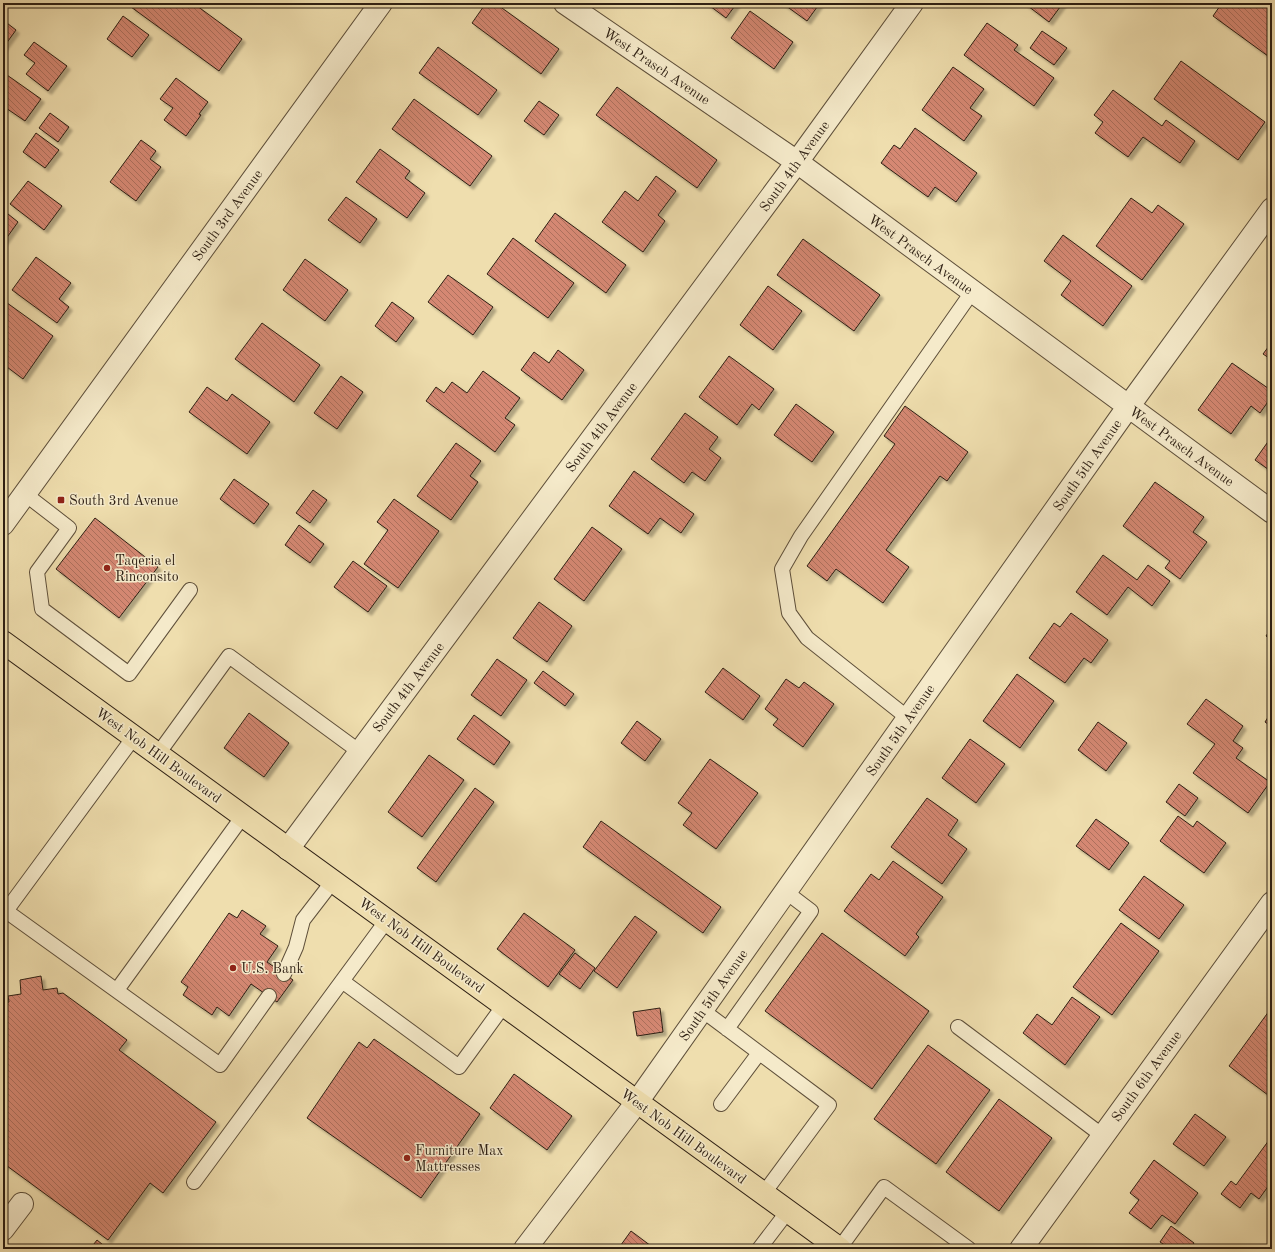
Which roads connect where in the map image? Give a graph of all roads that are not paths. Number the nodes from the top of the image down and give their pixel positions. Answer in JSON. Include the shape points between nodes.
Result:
{"nodes":[{"id":1,"x":381,"y":3,"type":"edge"},
{"id":2,"x":565,"y":3,"type":"edge"},
{"id":3,"x":912,"y":3,"type":"edge"},
{"id":4,"x":797,"y":162,"type":"junction"},
{"id":5,"x":1272,"y":209,"type":"edge"},
{"id":6,"x":972,"y":292,"type":"junction"},
{"id":7,"x":1128,"y":407,"type":"junction"},
{"id":8,"x":25,"y":494,"type":"junction"},
{"id":9,"x":1272,"y":512,"type":"edge"},
{"id":10,"x":3,"y":524,"type":"edge"},
{"id":11,"x":190,"y":590,"type":"dead end"},
{"id":12,"x":3,"y":642,"type":"edge"},
{"id":13,"x":908,"y":718,"type":"junction"},
{"id":14,"x":134,"y":737,"type":"junction"},
{"id":15,"x":360,"y":752,"type":"junction"},
{"id":16,"x":158,"y":754,"type":"junction"},
{"id":17,"x":243,"y":816,"type":"junction"},
{"id":18,"x":288,"y":849,"type":"junction"},
{"id":19,"x":333,"y":881,"type":"junction"},
{"id":20,"x":786,"y":892,"type":"junction"},
{"id":21,"x":1272,"y":903,"type":"edge"},
{"id":22,"x":4,"y":910,"type":"edge"},
{"id":23,"x":387,"y":920,"type":"junction"},
{"id":24,"x":284,"y":974,"type":"dead end"},
{"id":25,"x":342,"y":981,"type":"junction"},
{"id":26,"x":116,"y":990,"type":"junction"},
{"id":27,"x":269,"y":996,"type":"dead end"},
{"id":28,"x":504,"y":1006,"type":"junction"},
{"id":29,"x":702,"y":1010,"type":"junction"},
{"id":30,"x":958,"y":1027,"type":"dead end"},
{"id":31,"x":727,"y":1029,"type":"junction"},
{"id":32,"x":759,"y":1053,"type":"junction"},
{"id":33,"x":637,"y":1102,"type":"junction"},
{"id":34,"x":721,"y":1104,"type":"dead end"},
{"id":35,"x":1103,"y":1136,"type":"junction"},
{"id":36,"x":194,"y":1182,"type":"dead end"},
{"id":37,"x":764,"y":1193,"type":"junction"},
{"id":38,"x":22,"y":1204,"type":"dead end"},
{"id":39,"x":788,"y":1211,"type":"junction"},
{"id":40,"x":3,"y":1229,"type":"edge"},
{"id":41,"x":525,"y":1249,"type":"edge"},
{"id":42,"x":759,"y":1249,"type":"edge"},
{"id":43,"x":840,"y":1249,"type":"edge"},
{"id":44,"x":969,"y":1249,"type":"edge"},
{"id":45,"x":1021,"y":1249,"type":"edge"}],
"edges":[{"from":1,"to":8,"type":"street","name":"South 3rd Avenue"},
{"from":2,"to":4,"type":"street","name":"West Prasch Avenue"},
{"from":3,"to":4,"type":"street","name":"South 4th Avenue"},
{"from":4,"to":6,"type":"street","name":"West Prasch Avenue"},
{"from":4,"to":15,"type":"street","name":"South 4th Avenue"},
{"from":5,"to":7,"type":"street","name":"South 5th Avenue"},
{"from":6,"to":7,"type":"street","name":"West Prasch Avenue"},
{"from":6,"to":13,"type":"lane","via":[[801,536],[782,569],[790,613],[807,638]]},
{"from":7,"to":9,"type":"street","name":"West Prasch Avenue"},
{"from":7,"to":13,"type":"street","name":"South 5th Avenue"},
{"from":8,"to":10,"type":"street","name":"South 3rd Avenue"},
{"from":8,"to":11,"type":"lane","via":[[69,528],[36,572],[42,609],[129,674]]},
{"from":12,"to":14,"type":"main road","name":"West Nob Hill Boulevard"},
{"from":13,"to":20,"type":"street","name":"South 5th Avenue"},
{"from":14,"to":16,"type":"main road","name":"West Nob Hill Boulevard"},
{"from":14,"to":22,"type":"lane"},
{"from":15,"to":16,"type":"lane","via":[[230,656]]},
{"from":15,"to":18,"type":"street","name":"South 4th Avenue"},
{"from":16,"to":17,"type":"main road","name":"West Nob Hill Boulevard"},
{"from":17,"to":18,"type":"main road","name":"West Nob Hill Boulevard"},
{"from":17,"to":26,"type":"lane"},
{"from":18,"to":19,"type":"main road","name":"West Nob Hill Boulevard"},
{"from":19,"to":23,"type":"main road","name":"West Nob Hill Boulevard"},
{"from":19,"to":24,"type":"lane","via":[[303,920],[296,947]]},
{"from":20,"to":29,"type":"street","name":"South 5th Avenue"},
{"from":20,"to":31,"type":"lane","via":[[811,911]]},
{"from":21,"to":35,"type":"street","name":"South 6th Avenue"},
{"from":22,"to":26,"type":"lane"},
{"from":23,"to":25,"type":"lane"},
{"from":23,"to":28,"type":"main road","name":"West Nob Hill Boulevard"},
{"from":25,"to":28,"type":"lane","via":[[459,1067]]},
{"from":25,"to":36,"type":"lane"},
{"from":26,"to":27,"type":"lane","via":[[220,1065]]},
{"from":28,"to":33,"type":"main road","name":"West Nob Hill Boulevard"},
{"from":29,"to":31,"type":"lane"},
{"from":29,"to":33,"type":"street","name":"South 5th Avenue"},
{"from":30,"to":35,"type":"lane"},
{"from":31,"to":32,"type":"lane"},
{"from":32,"to":34,"type":"lane"},
{"from":32,"to":37,"type":"lane","via":[[829,1105]]},
{"from":33,"to":37,"type":"main road","name":"West Nob Hill Boulevard"},
{"from":33,"to":41,"type":"street","name":"South 5th Avenue"},
{"from":35,"to":45,"type":"street","name":"South 6th Avenue"},
{"from":37,"to":39,"type":"main road","name":"West Nob Hill Boulevard"},
{"from":38,"to":40,"type":"street"},
{"from":39,"to":42,"type":"lane"},
{"from":39,"to":43,"type":"main road","name":"West Nob Hill Boulevard"},
{"from":43,"to":44,"type":"lane","via":[[884,1187]]}]}
